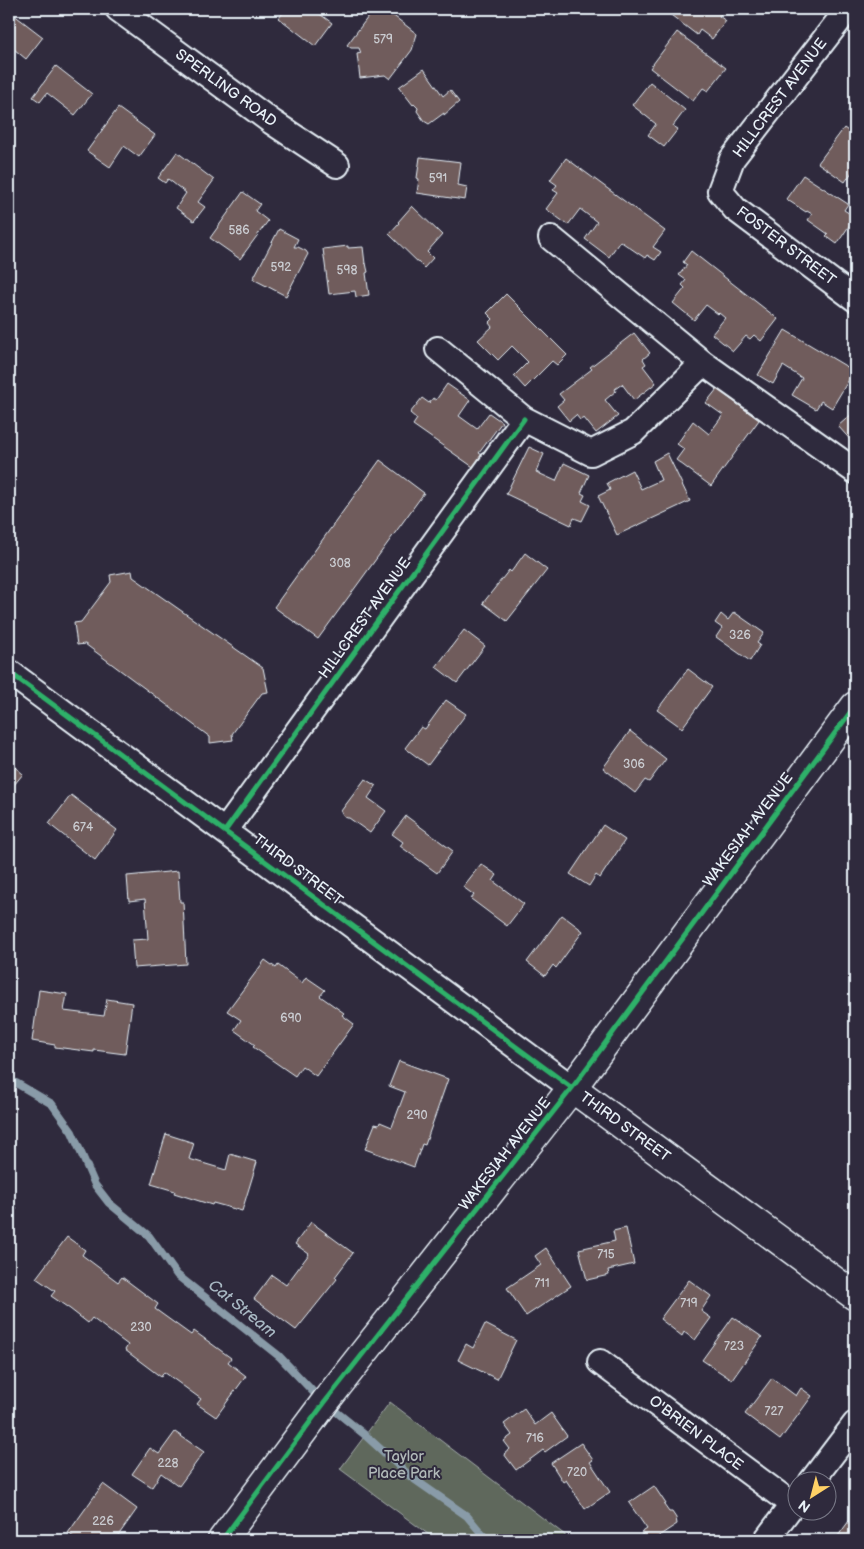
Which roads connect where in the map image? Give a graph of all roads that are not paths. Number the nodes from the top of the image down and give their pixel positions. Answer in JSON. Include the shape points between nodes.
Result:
{"nodes":[{"id":1,"x":118,"y":9,"type":"edge"},
{"id":2,"x":848,"y":9,"type":"edge"},
{"id":3,"x":337,"y":165,"type":"dead end"},
{"id":4,"x":720,"y":191,"type":"joint"},
{"id":5,"x":551,"y":238,"type":"dead end"},
{"id":6,"x":855,"y":299,"type":"edge"},
{"id":7,"x":438,"y":349,"type":"dead end"},
{"id":8,"x":703,"y":364,"type":"junction"},
{"id":9,"x":524,"y":419,"type":"junction"},
{"id":10,"x":855,"y":471,"type":"edge"},
{"id":11,"x":9,"y":672,"type":"edge"},
{"id":12,"x":855,"y":706,"type":"edge"},
{"id":13,"x":225,"y":831,"type":"junction"},
{"id":14,"x":572,"y":1088,"type":"junction"},
{"id":15,"x":855,"y":1296,"type":"edge"},
{"id":16,"x":600,"y":1362,"type":"dead end"},
{"id":17,"x":855,"y":1424,"type":"edge"},
{"id":18,"x":819,"y":1472,"type":"edge"},
{"id":19,"x":786,"y":1496,"type":"edge"},
{"id":20,"x":786,"y":1514,"type":"edge"},
{"id":21,"x":222,"y":1540,"type":"edge"},
{"id":22,"x":766,"y":1540,"type":"edge"}],
"edges":[{"from":1,"to":3,"type":"street","name":"SPERLING ROAD","via":[[272,122]]},
{"from":2,"to":4,"type":"street","name":"HILLCREST AVENUE","via":[[732,158]]},
{"from":4,"to":6,"type":"street","name":"FOSTER STREET","via":[[735,209]]},
{"from":5,"to":8,"type":"street"},
{"from":7,"to":9,"type":"street"},
{"from":8,"to":9,"type":"street","via":[[633,432],[591,453]]},
{"from":8,"to":10,"type":"street"},
{"from":9,"to":13,"type":"street","name":"HILLCREST AVENUE"},
{"from":11,"to":13,"type":"street","name":"THIRD STREET"},
{"from":12,"to":14,"type":"main road","name":"WAKESIAH AVENUE"},
{"from":13,"to":14,"type":"street","name":"THIRD STREET"},
{"from":14,"to":15,"type":"main road","name":"THIRD STREET"},
{"from":14,"to":21,"type":"main road","name":"WAKESIAH AVENUE","via":[[325,1402]]},
{"from":16,"to":19,"type":"street","name":"O'BRIEN PLACE"},
{"from":17,"to":18,"type":"street"},
{"from":20,"to":22,"type":"street"}]}
